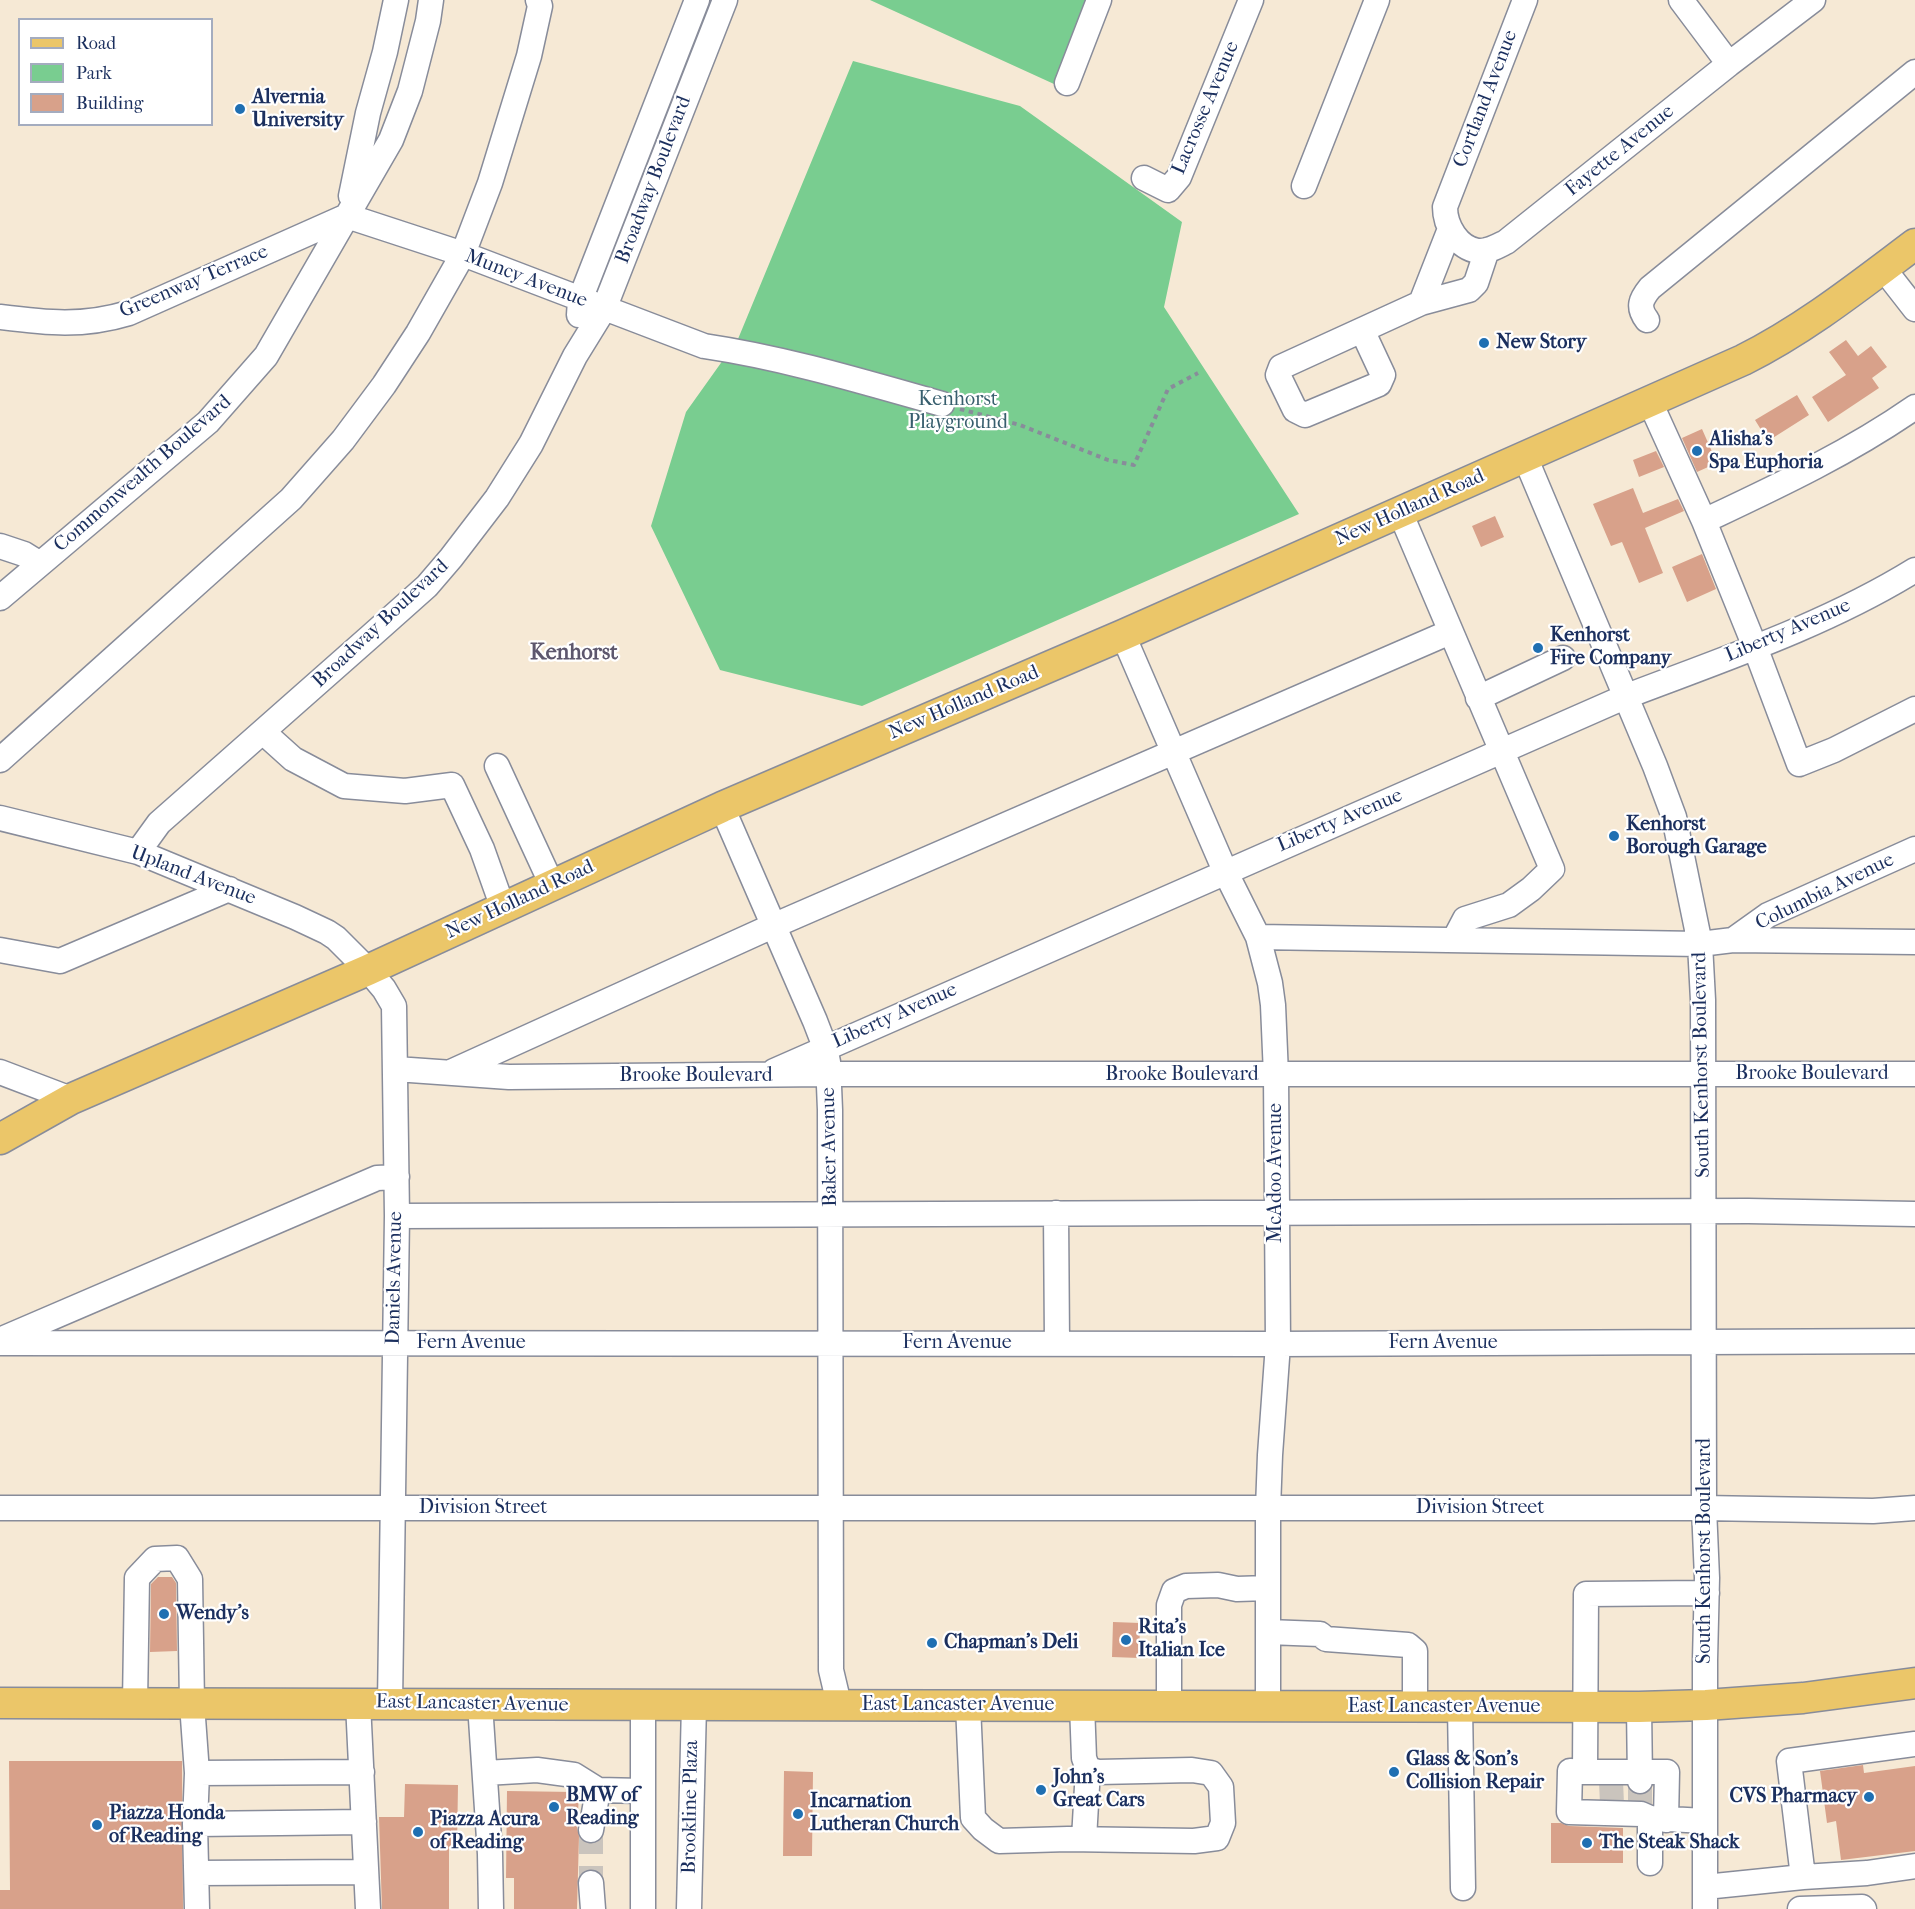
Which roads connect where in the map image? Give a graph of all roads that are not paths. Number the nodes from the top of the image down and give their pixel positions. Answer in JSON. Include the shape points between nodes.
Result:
{"nodes":[{"id":1,"x":396,"y":0,"type":"edge"},
{"id":2,"x":431,"y":0,"type":"edge"},
{"id":3,"x":697,"y":0,"type":"edge"},
{"id":4,"x":725,"y":0,"type":"edge"},
{"id":5,"x":1099,"y":0,"type":"edge"},
{"id":6,"x":1251,"y":0,"type":"edge"},
{"id":7,"x":1377,"y":0,"type":"edge"},
{"id":8,"x":1525,"y":0,"type":"edge"},
{"id":9,"x":1681,"y":0,"type":"edge"},
{"id":10,"x":1813,"y":0,"type":"edge"},
{"id":11,"x":542,"y":2,"type":"edge"},
{"id":12,"x":1729,"y":64,"type":"junction"},
{"id":13,"x":1915,"y":72,"type":"edge"},
{"id":14,"x":1067,"y":83,"type":"dead end"},
{"id":15,"x":1144,"y":178,"type":"dead end"},
{"id":16,"x":1304,"y":186,"type":"dead end"},
{"id":17,"x":347,"y":216,"type":"junction"},
{"id":18,"x":1450,"y":229,"type":"junction"},
{"id":19,"x":1915,"y":244,"type":"edge"},
{"id":20,"x":1497,"y":246,"type":"junction"},
{"id":21,"x":463,"y":254,"type":"junction"},
{"id":22,"x":1883,"y":268,"type":"junction"},
{"id":23,"x":580,"y":300,"type":"junction"},
{"id":24,"x":1421,"y":303,"type":"junction"},
{"id":25,"x":604,"y":309,"type":"junction"},
{"id":26,"x":1915,"y":309,"type":"edge"},
{"id":27,"x":0,"y":317,"type":"edge"},
{"id":28,"x":1647,"y":320,"type":"dead end"},
{"id":29,"x":1362,"y":330,"type":"dead end"},
{"id":30,"x":575,"y":356,"type":"junction"},
{"id":31,"x":1650,"y":402,"type":"junction"},
{"id":32,"x":942,"y":404,"type":"road end"},
{"id":33,"x":1915,"y":407,"type":"edge"},
{"id":34,"x":1525,"y":457,"type":"junction"},
{"id":35,"x":1400,"y":513,"type":"junction"},
{"id":36,"x":1704,"y":521,"type":"junction"},
{"id":37,"x":0,"y":546,"type":"edge"},
{"id":38,"x":40,"y":564,"type":"junction"},
{"id":39,"x":1915,"y":570,"type":"edge"},
{"id":40,"x":0,"y":598,"type":"edge"},
{"id":41,"x":1450,"y":632,"type":"junction"},
{"id":42,"x":1123,"y":635,"type":"junction"},
{"id":43,"x":1755,"y":647,"type":"junction"},
{"id":44,"x":1563,"y":658,"type":"dead end"},
{"id":45,"x":1627,"y":696,"type":"junction"},
{"id":46,"x":1478,"y":698,"type":"junction"},
{"id":47,"x":1915,"y":709,"type":"edge"},
{"id":48,"x":263,"y":732,"type":"junction"},
{"id":49,"x":1502,"y":751,"type":"junction"},
{"id":50,"x":1174,"y":753,"type":"junction"},
{"id":51,"x":0,"y":760,"type":"edge"},
{"id":52,"x":497,"y":766,"type":"dead end"},
{"id":53,"x":722,"y":807,"type":"junction"},
{"id":54,"x":0,"y":818,"type":"edge"},
{"id":55,"x":1915,"y":849,"type":"edge"},
{"id":56,"x":138,"y":852,"type":"junction"},
{"id":57,"x":1225,"y":871,"type":"junction"},
{"id":58,"x":552,"y":885,"type":"junction"},
{"id":59,"x":229,"y":889,"type":"junction"},
{"id":60,"x":503,"y":908,"type":"junction"},
{"id":61,"x":773,"y":927,"type":"junction"},
{"id":62,"x":1258,"y":936,"type":"junction"},
{"id":63,"x":1455,"y":939,"type":"junction"},
{"id":64,"x":1733,"y":940,"type":"junction"},
{"id":65,"x":1915,"y":942,"type":"edge"},
{"id":66,"x":1700,"y":944,"type":"junction"},
{"id":67,"x":0,"y":950,"type":"edge"},
{"id":68,"x":368,"y":970,"type":"junction"},
{"id":69,"x":825,"y":1047,"type":"junction"},
{"id":70,"x":396,"y":1069,"type":"junction"},
{"id":71,"x":0,"y":1072,"type":"edge"},
{"id":72,"x":449,"y":1073,"type":"junction"},
{"id":73,"x":828,"y":1074,"type":"junction"},
{"id":74,"x":1703,"y":1074,"type":"junction"},
{"id":75,"x":1915,"y":1074,"type":"edge"},
{"id":76,"x":766,"y":1075,"type":"junction"},
{"id":77,"x":1276,"y":1075,"type":"junction"},
{"id":78,"x":71,"y":1099,"type":"junction"},
{"id":79,"x":0,"y":1139,"type":"edge"},
{"id":80,"x":397,"y":1177,"type":"junction"},
{"id":81,"x":1056,"y":1213,"type":"junction"},
{"id":82,"x":1276,"y":1213,"type":"junction"},
{"id":83,"x":1705,"y":1213,"type":"junction"},
{"id":84,"x":831,"y":1214,"type":"junction"},
{"id":85,"x":1915,"y":1214,"type":"edge"},
{"id":86,"x":397,"y":1216,"type":"junction"},
{"id":87,"x":0,"y":1341,"type":"edge"},
{"id":88,"x":1704,"y":1341,"type":"junction"},
{"id":89,"x":1915,"y":1341,"type":"edge"},
{"id":90,"x":394,"y":1343,"type":"junction"},
{"id":91,"x":831,"y":1343,"type":"junction"},
{"id":92,"x":1057,"y":1343,"type":"junction"},
{"id":93,"x":1278,"y":1344,"type":"junction"},
{"id":94,"x":0,"y":1508,"type":"edge"},
{"id":95,"x":1704,"y":1508,"type":"junction"},
{"id":96,"x":1915,"y":1508,"type":"edge"},
{"id":97,"x":393,"y":1509,"type":"junction"},
{"id":98,"x":832,"y":1509,"type":"junction"},
{"id":99,"x":1268,"y":1509,"type":"junction"},
{"id":100,"x":1268,"y":1588,"type":"junction"},
{"id":101,"x":1707,"y":1593,"type":"junction"},
{"id":102,"x":1268,"y":1632,"type":"junction"},
{"id":103,"x":1915,"y":1683,"type":"edge"},
{"id":104,"x":390,"y":1702,"type":"junction"},
{"id":105,"x":0,"y":1703,"type":"edge"},
{"id":106,"x":135,"y":1703,"type":"junction"},
{"id":107,"x":358,"y":1703,"type":"junction"},
{"id":108,"x":192,"y":1704,"type":"junction"},
{"id":109,"x":480,"y":1704,"type":"junction"},
{"id":110,"x":839,"y":1704,"type":"junction"},
{"id":111,"x":968,"y":1705,"type":"junction"},
{"id":112,"x":643,"y":1706,"type":"junction"},
{"id":113,"x":694,"y":1706,"type":"junction"},
{"id":114,"x":1082,"y":1706,"type":"junction"},
{"id":115,"x":1169,"y":1706,"type":"junction"},
{"id":116,"x":1268,"y":1706,"type":"junction"},
{"id":117,"x":1706,"y":1706,"type":"junction"},
{"id":118,"x":1415,"y":1707,"type":"junction"},
{"id":119,"x":1460,"y":1707,"type":"junction"},
{"id":120,"x":1584,"y":1707,"type":"junction"},
{"id":121,"x":1639,"y":1707,"type":"junction"},
{"id":122,"x":1915,"y":1744,"type":"edge"},
{"id":123,"x":1088,"y":1769,"type":"junction"},
{"id":124,"x":362,"y":1772,"type":"junction"},
{"id":125,"x":1585,"y":1772,"type":"junction"},
{"id":126,"x":197,"y":1773,"type":"junction"},
{"id":127,"x":485,"y":1773,"type":"junction"},
{"id":128,"x":598,"y":1790,"type":"junction"},
{"id":129,"x":643,"y":1791,"type":"junction"},
{"id":130,"x":1612,"y":1793,"type":"junction"},
{"id":131,"x":1646,"y":1802,"type":"junction"},
{"id":132,"x":1705,"y":1821,"type":"junction"},
{"id":133,"x":364,"y":1822,"type":"junction"},
{"id":134,"x":195,"y":1824,"type":"junction"},
{"id":135,"x":591,"y":1830,"type":"tunnel mouth"},
{"id":136,"x":1084,"y":1839,"type":"junction"},
{"id":137,"x":1650,"y":1863,"type":"dead end"},
{"id":138,"x":1915,"y":1866,"type":"edge"},
{"id":139,"x":366,"y":1872,"type":"junction"},
{"id":140,"x":196,"y":1873,"type":"junction"},
{"id":141,"x":1803,"y":1877,"type":"junction"},
{"id":142,"x":591,"y":1883,"type":"tunnel mouth"},
{"id":143,"x":1463,"y":1888,"type":"dead end"},
{"id":144,"x":1705,"y":1898,"type":"edge"},
{"id":145,"x":197,"y":1909,"type":"edge"},
{"id":146,"x":368,"y":1909,"type":"edge"},
{"id":147,"x":490,"y":1909,"type":"edge"},
{"id":148,"x":593,"y":1909,"type":"edge"},
{"id":149,"x":643,"y":1909,"type":"edge"},
{"id":150,"x":689,"y":1909,"type":"edge"},
{"id":151,"x":1800,"y":1909,"type":"edge"},
{"id":152,"x":1864,"y":1909,"type":"edge"}],
"edges":[{"from":1,"to":17,"type":"street","name":"Commonwealth Boulevard"},
{"from":2,"to":17,"type":"street","name":"Commonwealth Boulevard","via":[[410,91],[391,140]]},
{"from":3,"to":23,"type":"street","name":"Broadway Boulevard"},
{"from":4,"to":25,"type":"street","name":"Broadway Boulevard"},
{"from":5,"to":14,"type":"street"},
{"from":6,"to":15,"type":"street","name":"Lacrosse Avenue","via":[[1179,177],[1167,190]]},
{"from":7,"to":16,"type":"street"},
{"from":8,"to":18,"type":"street","name":"Cortland Avenue","via":[[1448,198],[1445,213]]},
{"from":9,"to":12,"type":"street"},
{"from":10,"to":12,"type":"street","name":"Fayette Avenue"},
{"from":11,"to":21,"type":"street","via":[[530,56]]},
{"from":12,"to":20,"type":"street","name":"Fayette Avenue"},
{"from":13,"to":28,"type":"street","via":[[1650,288],[1640,303]]},
{"from":17,"to":21,"type":"street","name":"Muncy Avenue"},
{"from":17,"to":27,"type":"street","name":"Greenway Terrace","via":[[104,320],[69,324]]},
{"from":17,"to":38,"type":"street","name":"Commonwealth Boulevard","via":[[282,332],[250,376],[208,422]]},
{"from":18,"to":20,"type":"street","via":[[1464,245],[1479,251]]},
{"from":18,"to":24,"type":"street"},
{"from":19,"to":22,"type":"main road","name":"New Holland Road"},
{"from":20,"to":24,"type":"street","via":[[1469,291]]},
{"from":21,"to":23,"type":"street","name":"Muncy Avenue"},
{"from":21,"to":51,"type":"street","via":[[384,385],[319,468],[274,514]]},
{"from":22,"to":26,"type":"street"},
{"from":22,"to":31,"type":"main road","name":"New Holland Road","via":[[1768,348]]},
{"from":23,"to":25,"type":"street","name":"Muncy Avenue"},
{"from":23,"to":30,"type":"street","name":"Broadway Boulevard"},
{"from":24,"to":29,"type":"street"},
{"from":25,"to":30,"type":"street","name":"Broadway Boulevard"},
{"from":25,"to":32,"type":"street","name":"Muncy Avenue","via":[[704,346],[837,374]]},
{"from":30,"to":48,"type":"street","name":"Broadway Boulevard","via":[[531,444],[498,498],[451,558],[427,586]]},
{"from":31,"to":34,"type":"main road","name":"New Holland Road"},
{"from":31,"to":36,"type":"street"},
{"from":33,"to":36,"type":"street","via":[[1854,447]]},
{"from":34,"to":35,"type":"main road","name":"New Holland Road"},
{"from":34,"to":45,"type":"street","name":"South Kenhorst Boulevard"},
{"from":35,"to":41,"type":"street"},
{"from":35,"to":42,"type":"main road","name":"New Holland Road"},
{"from":36,"to":43,"type":"street"},
{"from":37,"to":38,"type":"street"},
{"from":38,"to":40,"type":"street","name":"Commonwealth Boulevard"},
{"from":39,"to":43,"type":"street","name":"Liberty Avenue","via":[[1850,605]]},
{"from":41,"to":46,"type":"street"},
{"from":41,"to":50,"type":"street","name":"Brooke Boulevard"},
{"from":42,"to":50,"type":"street","name":"McAdoo Avenue"},
{"from":42,"to":53,"type":"main road","name":"New Holland Road"},
{"from":43,"to":45,"type":"street","name":"Liberty Avenue"},
{"from":43,"to":47,"type":"street","via":[[1798,764]]},
{"from":44,"to":46,"type":"street"},
{"from":45,"to":49,"type":"street","name":"Liberty Avenue"},
{"from":45,"to":66,"type":"street","name":"South Kenhorst Boulevard","via":[[1674,817]]},
{"from":46,"to":49,"type":"street"},
{"from":48,"to":56,"type":"street","name":"Broadway Boulevard","via":[[159,823]]},
{"from":48,"to":60,"type":"street","via":[[293,759],[344,786],[405,791],[452,785],[482,849]]},
{"from":49,"to":57,"type":"street","name":"Liberty Avenue"},
{"from":49,"to":63,"type":"street","via":[[1552,869],[1509,905],[1465,919]]},
{"from":50,"to":57,"type":"street","name":"McAdoo Avenue"},
{"from":50,"to":61,"type":"street","name":"Brooke Boulevard"},
{"from":52,"to":58,"type":"street"},
{"from":53,"to":58,"type":"main road","name":"New Holland Road"},
{"from":53,"to":61,"type":"street","name":"Baker Avenue"},
{"from":54,"to":56,"type":"street","name":"Upland Avenue"},
{"from":55,"to":64,"type":"street","name":"Columbia Avenue","via":[[1768,915]]},
{"from":56,"to":59,"type":"street","name":"Upland Avenue"},
{"from":57,"to":62,"type":"street","name":"McAdoo Avenue"},
{"from":57,"to":69,"type":"street","name":"Liberty Avenue"},
{"from":58,"to":60,"type":"main road","name":"New Holland Road"},
{"from":59,"to":67,"type":"street","via":[[60,961]]},
{"from":59,"to":68,"type":"street","name":"Upland Avenue","via":[[327,932]]},
{"from":60,"to":68,"type":"main road","name":"New Holland Road"},
{"from":61,"to":69,"type":"street","name":"Baker Avenue"},
{"from":61,"to":72,"type":"street","name":"Brooke Boulevard"},
{"from":62,"to":63,"type":"street","name":"Columbia Avenue"},
{"from":62,"to":77,"type":"street","name":"McAdoo Avenue","via":[[1273,1005]]},
{"from":63,"to":66,"type":"street","name":"Columbia Avenue"},
{"from":64,"to":65,"type":"street"},
{"from":64,"to":66,"type":"street","name":"Columbia Avenue"},
{"from":66,"to":74,"type":"street","name":"South Kenhorst Boulevard"},
{"from":68,"to":70,"type":"street","name":"Daniels Avenue","via":[[394,1006]]},
{"from":68,"to":78,"type":"main road","name":"New Holland Road"},
{"from":69,"to":73,"type":"street","name":"Baker Avenue"},
{"from":69,"to":76,"type":"street","name":"Liberty Avenue"},
{"from":70,"to":72,"type":"street","name":"Brooke Boulevard"},
{"from":70,"to":80,"type":"street","name":"Daniels Avenue"},
{"from":71,"to":78,"type":"street"},
{"from":72,"to":76,"type":"street","name":"Brooke Boulevard","via":[[509,1077]]},
{"from":73,"to":76,"type":"street","name":"Brooke Boulevard"},
{"from":73,"to":77,"type":"street","name":"Brooke Boulevard"},
{"from":73,"to":84,"type":"street","name":"Baker Avenue"},
{"from":74,"to":75,"type":"street","name":"Brooke Boulevard"},
{"from":74,"to":77,"type":"street","name":"Brooke Boulevard"},
{"from":74,"to":83,"type":"street","name":"South Kenhorst Boulevard"},
{"from":77,"to":82,"type":"street","name":"McAdoo Avenue"},
{"from":78,"to":79,"type":"main road","name":"New Holland Road"},
{"from":80,"to":86,"type":"street","name":"Daniels Avenue"},
{"from":80,"to":87,"type":"street","via":[[377,1178]]},
{"from":81,"to":82,"type":"street"},
{"from":81,"to":84,"type":"street"},
{"from":81,"to":92,"type":"street"},
{"from":82,"to":83,"type":"street"},
{"from":82,"to":93,"type":"street","name":"McAdoo Avenue"},
{"from":83,"to":85,"type":"street"},
{"from":83,"to":88,"type":"street","name":"South Kenhorst Boulevard"},
{"from":84,"to":86,"type":"street"},
{"from":84,"to":91,"type":"street","name":"Baker Avenue"},
{"from":86,"to":90,"type":"street","name":"Daniels Avenue"},
{"from":87,"to":90,"type":"street","name":"Fern Avenue"},
{"from":88,"to":89,"type":"street","name":"Fern Avenue"},
{"from":88,"to":93,"type":"street","name":"Fern Avenue"},
{"from":88,"to":95,"type":"street","name":"South Kenhorst Boulevard"},
{"from":90,"to":91,"type":"street","name":"Fern Avenue"},
{"from":90,"to":97,"type":"street","name":"Daniels Avenue"},
{"from":91,"to":92,"type":"street","name":"Fern Avenue"},
{"from":91,"to":98,"type":"street","name":"Baker Avenue"},
{"from":92,"to":93,"type":"street","name":"Fern Avenue"},
{"from":93,"to":99,"type":"street","name":"McAdoo Avenue"},
{"from":94,"to":97,"type":"street","name":"Division Street"},
{"from":95,"to":96,"type":"street","name":"Division Street"},
{"from":95,"to":99,"type":"street","name":"Division Street"},
{"from":95,"to":101,"type":"street","name":"South Kenhorst Boulevard"},
{"from":97,"to":98,"type":"street","name":"Division Street"},
{"from":97,"to":104,"type":"street","name":"Daniels Avenue"},
{"from":98,"to":99,"type":"street","name":"Division Street"},
{"from":98,"to":110,"type":"street","name":"Baker Avenue","via":[[831,1670]]},
{"from":99,"to":100,"type":"street","name":"McAdoo Avenue"},
{"from":100,"to":102,"type":"street","name":"McAdoo Avenue"},
{"from":100,"to":115,"type":"street","via":[[1186,1586],[1174,1591],[1169,1605]]},
{"from":101,"to":117,"type":"street","name":"South Kenhorst Boulevard"},
{"from":101,"to":120,"type":"street","via":[[1586,1594]]},
{"from":102,"to":116,"type":"street","name":"McAdoo Avenue"},
{"from":102,"to":118,"type":"street","via":[[1320,1634],[1326,1640],[1413,1647]]},
{"from":103,"to":117,"type":"main road","name":"East Lancaster Avenue"},
{"from":104,"to":107,"type":"main road","name":"East Lancaster Avenue"},
{"from":104,"to":109,"type":"main road","name":"East Lancaster Avenue"},
{"from":105,"to":106,"type":"main road","name":"East Lancaster Avenue"},
{"from":106,"to":108,"type":"main road","name":"East Lancaster Avenue"},
{"from":106,"to":108,"type":"street","via":[[137,1578],[155,1559],[177,1558],[190,1579]]},
{"from":107,"to":108,"type":"main road","name":"East Lancaster Avenue"},
{"from":107,"to":124,"type":"street"},
{"from":108,"to":126,"type":"street"},
{"from":109,"to":112,"type":"main road","name":"East Lancaster Avenue"},
{"from":109,"to":127,"type":"street"},
{"from":110,"to":111,"type":"main road","name":"East Lancaster Avenue"},
{"from":110,"to":113,"type":"main road","name":"East Lancaster Avenue"},
{"from":111,"to":114,"type":"main road","name":"East Lancaster Avenue"},
{"from":111,"to":136,"type":"street","via":[[973,1818],[999,1841]]},
{"from":112,"to":113,"type":"main road","name":"East Lancaster Avenue"},
{"from":112,"to":129,"type":"street"},
{"from":113,"to":150,"type":"street","name":"Brookline Plaza"},
{"from":114,"to":115,"type":"main road","name":"East Lancaster Avenue"},
{"from":114,"to":123,"type":"street"},
{"from":115,"to":116,"type":"main road","name":"East Lancaster Avenue"},
{"from":116,"to":118,"type":"main road","name":"East Lancaster Avenue"},
{"from":117,"to":121,"type":"main road","name":"East Lancaster Avenue"},
{"from":117,"to":132,"type":"street","name":"South Kenhorst Boulevard"},
{"from":118,"to":119,"type":"main road","name":"East Lancaster Avenue"},
{"from":119,"to":120,"type":"main road","name":"East Lancaster Avenue"},
{"from":119,"to":143,"type":"street"},
{"from":120,"to":121,"type":"main road","name":"East Lancaster Avenue"},
{"from":120,"to":125,"type":"street"},
{"from":121,"to":131,"type":"street"},
{"from":122,"to":141,"type":"street","via":[[1789,1761]]},
{"from":123,"to":136,"type":"street"},
{"from":123,"to":136,"type":"street","via":[[1211,1773],[1221,1787],[1223,1823],[1217,1838],[1194,1841]]},
{"from":124,"to":126,"type":"street"},
{"from":124,"to":133,"type":"street"},
{"from":125,"to":130,"type":"street"},
{"from":125,"to":130,"type":"street","via":[[1570,1771],[1569,1812]]},
{"from":126,"to":134,"type":"street"},
{"from":127,"to":128,"type":"street","via":[[537,1770],[574,1775]]},
{"from":127,"to":147,"type":"street"},
{"from":128,"to":129,"type":"street"},
{"from":128,"to":135,"type":"street"},
{"from":129,"to":149,"type":"street"},
{"from":130,"to":131,"type":"street"},
{"from":130,"to":131,"type":"street"},
{"from":131,"to":132,"type":"street"},
{"from":131,"to":137,"type":"street"},
{"from":132,"to":144,"type":"street","name":"South Kenhorst Boulevard"},
{"from":133,"to":134,"type":"street"},
{"from":133,"to":139,"type":"street"},
{"from":134,"to":140,"type":"street"},
{"from":138,"to":141,"type":"street"},
{"from":139,"to":140,"type":"street"},
{"from":139,"to":146,"type":"street"},
{"from":140,"to":145,"type":"street"},
{"from":141,"to":144,"type":"street"},
{"from":142,"to":148,"type":"street"},
{"from":151,"to":152,"type":"street"}]}
